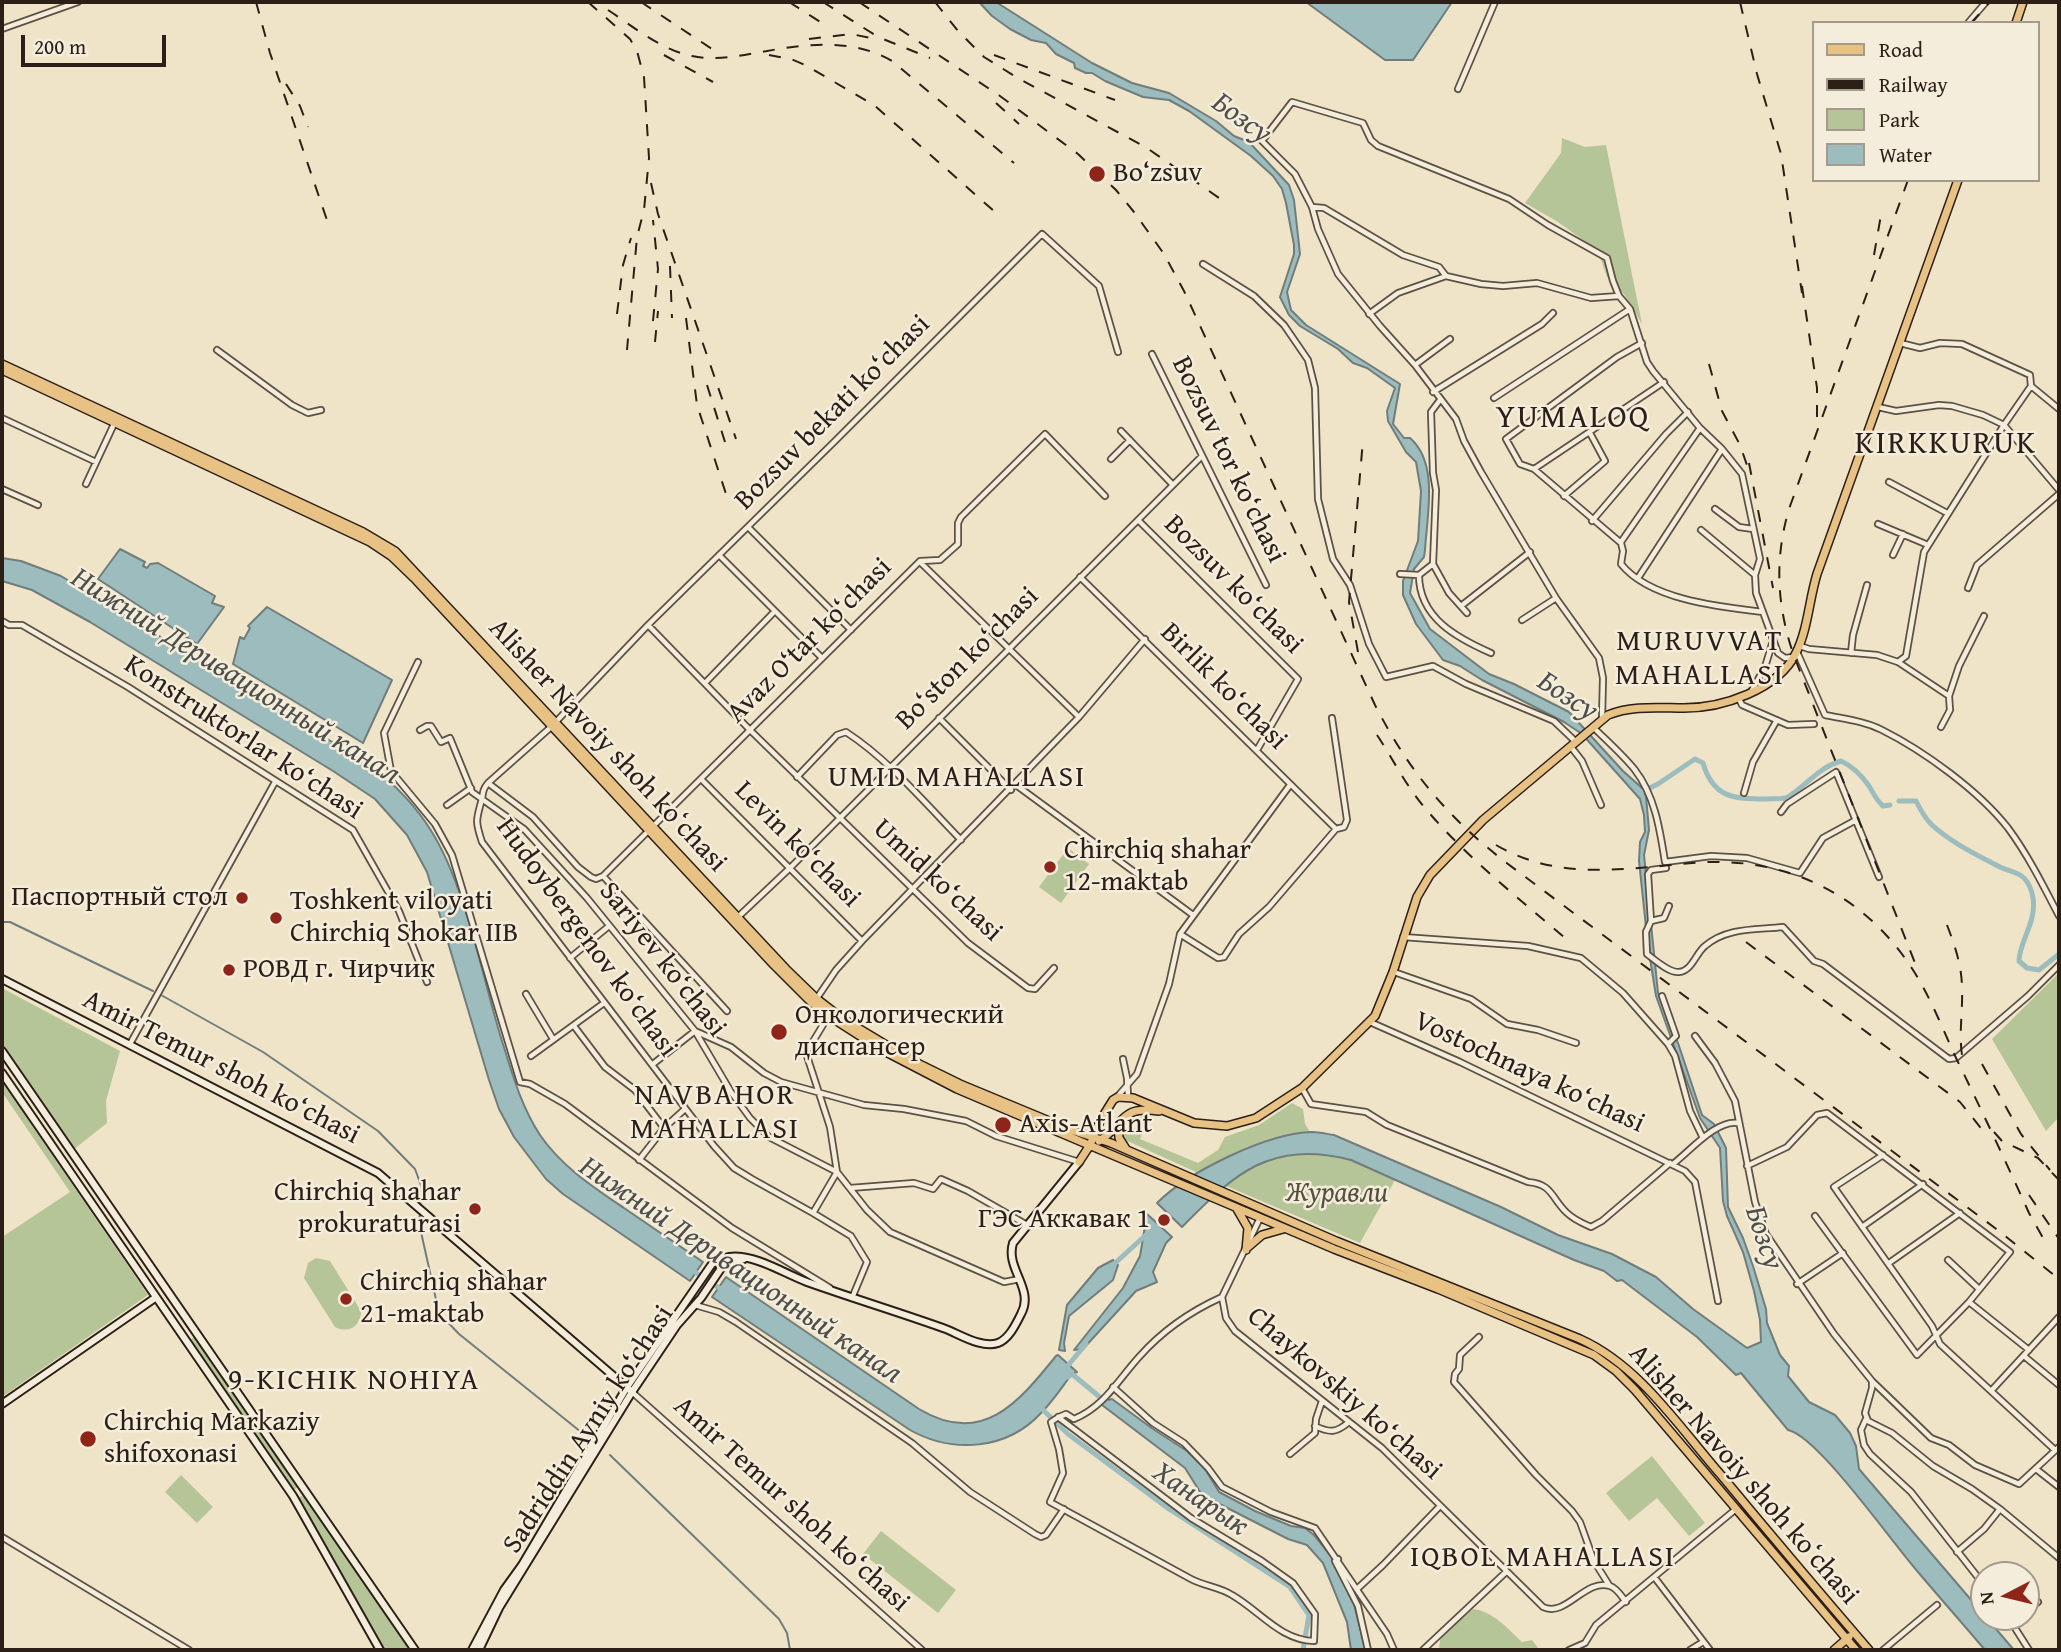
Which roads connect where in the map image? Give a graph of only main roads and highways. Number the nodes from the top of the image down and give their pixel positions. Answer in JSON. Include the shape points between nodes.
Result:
{"nodes":[{"id":1,"x":2023,"y":2,"type":"edge"},
{"id":2,"x":2017,"y":21,"type":"edge"},
{"id":3,"x":1957,"y":182,"type":"edge"},
{"id":4,"x":2,"y":364,"type":"edge"},
{"id":5,"x":2,"y":370,"type":"edge"},
{"id":6,"x":553,"y":725,"type":"junction"},
{"id":7,"x":735,"y":920,"type":"junction"},
{"id":8,"x":2,"y":979,"type":"edge"},
{"id":9,"x":2,"y":1051,"type":"edge"},
{"id":10,"x":2,"y":1073,"type":"edge"},
{"id":11,"x":21,"y":1079,"type":"junction"},
{"id":12,"x":11,"y":1086,"type":"junction"},
{"id":13,"x":1128,"y":1096,"type":"junction"},
{"id":14,"x":1170,"y":1114,"type":"junction"},
{"id":15,"x":1100,"y":1121,"type":"junction"},
{"id":16,"x":1118,"y":1123,"type":"junction"},
{"id":17,"x":1070,"y":1133,"type":"junction"},
{"id":18,"x":1102,"y":1140,"type":"junction"},
{"id":19,"x":1092,"y":1141,"type":"junction"},
{"id":20,"x":1111,"y":1143,"type":"junction"},
{"id":21,"x":1130,"y":1151,"type":"junction"},
{"id":22,"x":1107,"y":1152,"type":"junction"},
{"id":23,"x":76,"y":1161,"type":"junction"},
{"id":24,"x":1079,"y":1162,"type":"junction"},
{"id":25,"x":66,"y":1167,"type":"junction"},
{"id":26,"x":1227,"y":1203,"type":"junction"},
{"id":27,"x":1264,"y":1209,"type":"junction"},
{"id":28,"x":1260,"y":1217,"type":"junction"},
{"id":29,"x":1288,"y":1230,"type":"junction"},
{"id":30,"x":137,"y":1247,"type":"junction"},
{"id":31,"x":126,"y":1255,"type":"junction"},
{"id":32,"x":756,"y":1261,"type":"junction"},
{"id":33,"x":155,"y":1298,"type":"junction"},
{"id":34,"x":196,"y":1332,"type":"junction"},
{"id":35,"x":184,"y":1339,"type":"junction"},
{"id":36,"x":629,"y":1390,"type":"junction"},
{"id":37,"x":2,"y":1404,"type":"edge"},
{"id":38,"x":303,"y":1490,"type":"junction"},
{"id":39,"x":293,"y":1496,"type":"junction"},
{"id":40,"x":1854,"y":1633,"type":"junction"},
{"id":41,"x":1847,"y":1639,"type":"junction"},
{"id":42,"x":380,"y":1650,"type":"edge"},
{"id":43,"x":415,"y":1650,"type":"edge"},
{"id":44,"x":472,"y":1650,"type":"edge"},
{"id":45,"x":479,"y":1650,"type":"edge"},
{"id":46,"x":1834,"y":1650,"type":"edge"},
{"id":47,"x":1856,"y":1650,"type":"edge"},
{"id":48,"x":1869,"y":1650,"type":"edge"}],
"edges":[{"from":1,"to":2,"type":"main road"},
{"from":3,"to":14,"type":"main road","via":[[1817,574],[1796,651],[1777,674],[1741,698],[1695,708],[1621,710],[1602,719],[1483,820],[1434,870],[1417,897],[1378,1010],[1302,1088],[1260,1116],[1232,1126],[1198,1124]]},
{"from":4,"to":6,"type":"main road","name":"Alisher Navoiy shoh koʻchasi","via":[[380,540],[414,570]]},
{"from":5,"to":6,"type":"main road","name":"Alisher Navoiy shoh koʻchasi","via":[[385,551]]},
{"from":6,"to":7,"type":"main road","name":"Alisher Navoiy shoh koʻchasi"},
{"from":7,"to":17,"type":"main road","name":"Alisher Navoiy shoh koʻchasi","via":[[817,999],[854,1026],[928,1068]]},
{"from":7,"to":17,"type":"main road","name":"Alisher Navoiy shoh koʻchasi","via":[[828,1015],[882,1050],[939,1081]]},
{"from":8,"to":36,"type":"main road","name":"Amir Temur shoh ko‘chasi","via":[[373,1170]]},
{"from":9,"to":11,"type":"main road"},
{"from":10,"to":12,"type":"main road"},
{"from":11,"to":12,"type":"main road"},
{"from":11,"to":23,"type":"main road"},
{"from":12,"to":25,"type":"main road"},
{"from":13,"to":14,"type":"main road"},
{"from":13,"to":15,"type":"main road","via":[[1113,1100]]},
{"from":13,"to":16,"type":"main road"},
{"from":14,"to":16,"type":"main road","via":[[1142,1110]]},
{"from":15,"to":16,"type":"main road","via":[[1102,1133]]},
{"from":15,"to":17,"type":"main road"},
{"from":15,"to":19,"type":"main road"},
{"from":16,"to":18,"type":"main road"},
{"from":16,"to":21,"type":"main road","via":[[1119,1138]]},
{"from":17,"to":19,"type":"main road","name":"Alisher Navoiy shoh koʻchasi"},
{"from":17,"to":24,"type":"main road","via":[[1080,1148]]},
{"from":18,"to":19,"type":"main road"},
{"from":18,"to":20,"type":"main road"},
{"from":19,"to":22,"type":"main road","name":"Alisher Navoiy shoh koʻchasi"},
{"from":19,"to":24,"type":"main road"},
{"from":20,"to":21,"type":"main road"},
{"from":20,"to":22,"type":"main road"},
{"from":21,"to":27,"type":"main road","name":"Alisher Navoiy shoh koʻchasi"},
{"from":22,"to":24,"type":"main road","via":[[1092,1153]]},
{"from":22,"to":26,"type":"main road","name":"Alisher Navoiy shoh koʻchasi"},
{"from":23,"to":25,"type":"main road"},
{"from":23,"to":30,"type":"main road"},
{"from":24,"to":32,"type":"main road","via":[[1015,1240],[1011,1250],[1026,1295],[1023,1312],[1004,1339],[990,1344]]},
{"from":25,"to":31,"type":"main road"},
{"from":26,"to":28,"type":"main road","name":"Alisher Navoiy shoh koʻchasi"},
{"from":26,"to":29,"type":"main road","via":[[1247,1223],[1246,1250],[1262,1234]]},
{"from":27,"to":28,"type":"main road"},
{"from":27,"to":40,"type":"main road","name":"Alisher Navoiy shoh koʻchasi","via":[[1615,1358],[1672,1418]]},
{"from":28,"to":29,"type":"main road","name":"Alisher Navoiy shoh koʻchasi"},
{"from":29,"to":41,"type":"main road","name":"Alisher Navoiy shoh koʻchasi","via":[[1542,1332],[1594,1355],[1616,1371]]},
{"from":30,"to":31,"type":"main road"},
{"from":30,"to":34,"type":"main road"},
{"from":31,"to":33,"type":"main road"},
{"from":32,"to":36,"type":"main road","name":"Sadriddin Ayniy ko‘chasi","via":[[733,1261],[724,1266]]},
{"from":32,"to":36,"type":"main road","name":"Sadriddin Ayniy ko‘chasi","via":[[731,1257],[710,1266]]},
{"from":33,"to":35,"type":"main road"},
{"from":33,"to":37,"type":"main road"},
{"from":34,"to":35,"type":"main road"},
{"from":34,"to":38,"type":"main road"},
{"from":35,"to":39,"type":"main road"},
{"from":36,"to":44,"type":"main road","name":"Sadriddin Ayniy ko‘chasi","via":[[504,1590]]},
{"from":36,"to":45,"type":"main road","name":"Sadriddin Ayniy ko‘chasi","via":[[499,1608]]},
{"from":38,"to":39,"type":"main road"},
{"from":38,"to":43,"type":"main road"},
{"from":39,"to":42,"type":"main road"},
{"from":40,"to":41,"type":"main road"},
{"from":40,"to":48,"type":"main road","name":"Alisher Navoiy shoh koʻchasi"},
{"from":41,"to":46,"type":"main road"},
{"from":41,"to":47,"type":"main road","name":"Alisher Navoiy shoh koʻchasi"}]}
